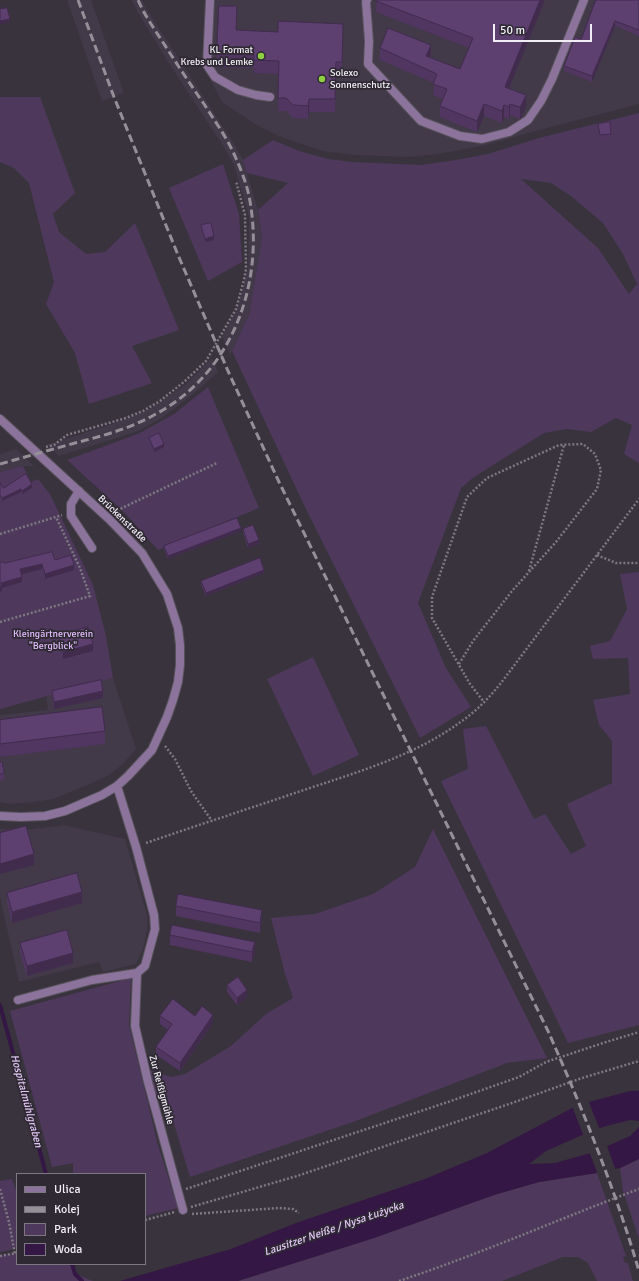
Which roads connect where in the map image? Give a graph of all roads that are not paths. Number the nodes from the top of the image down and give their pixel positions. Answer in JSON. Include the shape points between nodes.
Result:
{"nodes":[{"id":1,"x":210,"y":0,"type":"edge"},
{"id":2,"x":367,"y":0,"type":"edge"},
{"id":3,"x":584,"y":0,"type":"edge"},
{"id":4,"x":270,"y":97,"type":"dead end"},
{"id":5,"x":0,"y":419,"type":"edge"},
{"id":6,"x":79,"y":491,"type":"junction"},
{"id":7,"x":92,"y":548,"type":"dead end"},
{"id":8,"x":117,"y":786,"type":"junction"},
{"id":9,"x":0,"y":816,"type":"edge"},
{"id":10,"x":137,"y":973,"type":"junction"},
{"id":11,"x":18,"y":1000,"type":"dead end"},
{"id":12,"x":184,"y":1212,"type":"road end"}],
"edges":[{"from":1,"to":4,"type":"street","via":[[207,65],[215,77],[238,90]]},
{"from":2,"to":3,"type":"street","via":[[368,64],[421,121],[460,136],[482,139],[509,132],[528,120],[552,79]]},
{"from":5,"to":6,"type":"street","name":"Brückenstraße"},
{"from":6,"to":7,"type":"street","via":[[71,504],[72,516]]},
{"from":6,"to":8,"type":"street","name":"Brückenstraße","via":[[142,553],[167,594],[178,628],[180,665],[174,700],[152,750]]},
{"from":8,"to":9,"type":"street","name":"Brückenstraße","via":[[65,811],[45,816]]},
{"from":8,"to":10,"type":"street","via":[[154,915],[154,930],[145,966]]},
{"from":10,"to":11,"type":"street","via":[[92,980]]},
{"from":10,"to":12,"type":"street","name":"Zur Reißigmühle","via":[[136,1026],[148,1082]]}]}
